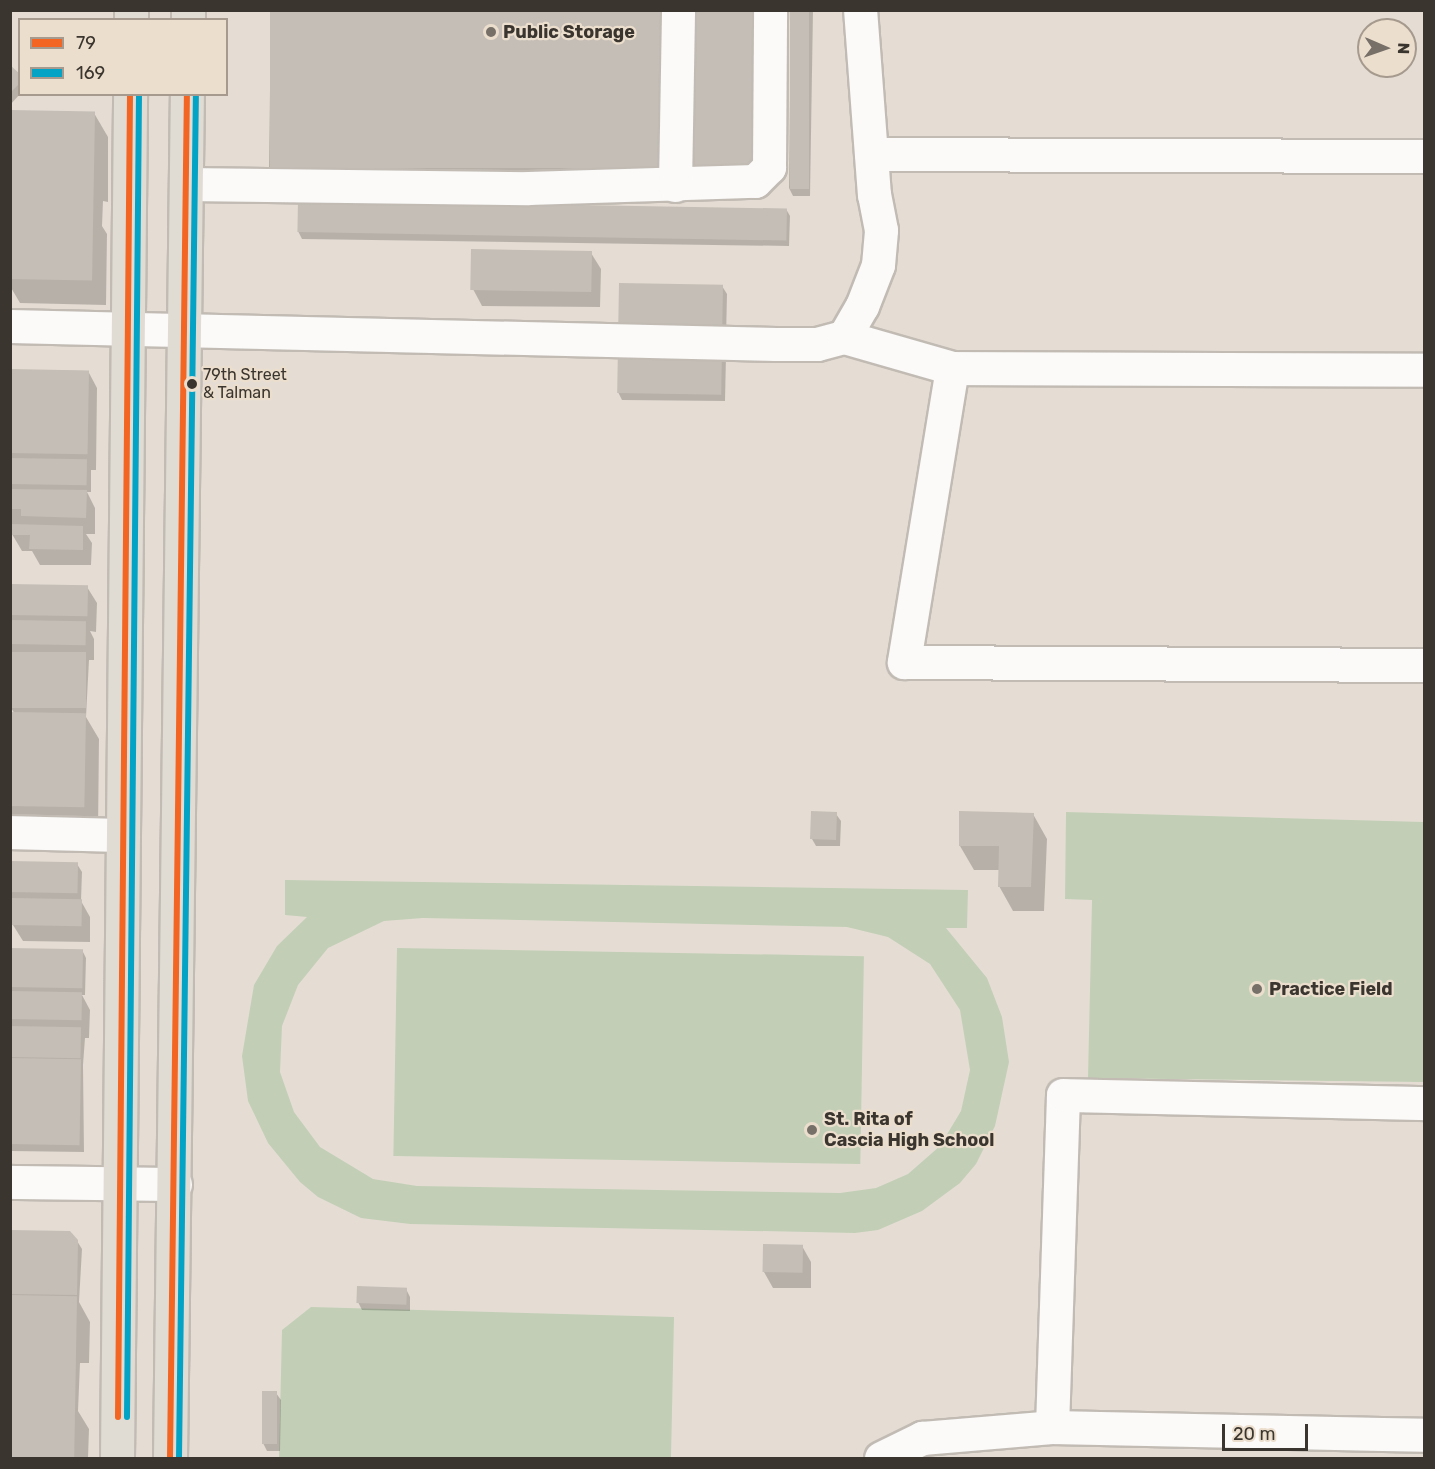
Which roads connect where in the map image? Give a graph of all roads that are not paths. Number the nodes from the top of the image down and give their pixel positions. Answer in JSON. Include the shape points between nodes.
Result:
{"nodes":[{"id":1,"x":678,"y":10,"type":"edge"},
{"id":2,"x":770,"y":10,"type":"edge"},
{"id":3,"x":860,"y":10,"type":"edge"},
{"id":4,"x":130,"y":96,"type":"edge"},
{"id":5,"x":187,"y":96,"type":"edge"},
{"id":6,"x":871,"y":154,"type":"junction"},
{"id":7,"x":1425,"y":156,"type":"edge"},
{"id":8,"x":186,"y":184,"type":"junction"},
{"id":9,"x":675,"y":185,"type":"junction"},
{"id":10,"x":10,"y":326,"type":"edge"},
{"id":11,"x":128,"y":328,"type":"junction"},
{"id":12,"x":184,"y":329,"type":"junction"},
{"id":13,"x":844,"y":337,"type":"junction"},
{"id":14,"x":952,"y":368,"type":"junction"},
{"id":15,"x":1425,"y":370,"type":"edge"},
{"id":16,"x":1425,"y":665,"type":"edge"},
{"id":17,"x":10,"y":832,"type":"edge"},
{"id":18,"x":123,"y":835,"type":"junction"},
{"id":19,"x":1425,"y":1103,"type":"edge"},
{"id":20,"x":10,"y":1182,"type":"edge"},
{"id":21,"x":120,"y":1183,"type":"junction"},
{"id":22,"x":175,"y":1184,"type":"junction"},
{"id":23,"x":1052,"y":1427,"type":"junction"},
{"id":24,"x":1425,"y":1436,"type":"edge"},
{"id":25,"x":117,"y":1458,"type":"edge"},
{"id":26,"x":170,"y":1458,"type":"edge"},
{"id":27,"x":881,"y":1458,"type":"edge"}],
"edges":[{"from":1,"to":9,"type":"street"},
{"from":2,"to":9,"type":"street","via":[[769,167],[755,181]]},
{"from":3,"to":6,"type":"street"},
{"from":4,"to":11,"type":"main road"},
{"from":5,"to":8,"type":"main road"},
{"from":6,"to":7,"type":"street"},
{"from":6,"to":13,"type":"street","via":[[881,230],[878,265],[862,306]]},
{"from":8,"to":9,"type":"street","via":[[528,188]]},
{"from":8,"to":12,"type":"main road"},
{"from":10,"to":11,"type":"street"},
{"from":11,"to":12,"type":"street"},
{"from":11,"to":18,"type":"main road"},
{"from":12,"to":13,"type":"street","via":[[776,344],[817,344]]},
{"from":12,"to":22,"type":"main road"},
{"from":13,"to":14,"type":"street"},
{"from":14,"to":15,"type":"street"},
{"from":14,"to":16,"type":"street","via":[[904,662]]},
{"from":17,"to":18,"type":"street"},
{"from":18,"to":21,"type":"main road"},
{"from":19,"to":23,"type":"street","via":[[1064,1095]]},
{"from":20,"to":21,"type":"street"},
{"from":21,"to":22,"type":"street"},
{"from":21,"to":25,"type":"main road"},
{"from":22,"to":26,"type":"main road"},
{"from":23,"to":24,"type":"street"},
{"from":23,"to":27,"type":"street","via":[[922,1438]]}]}
